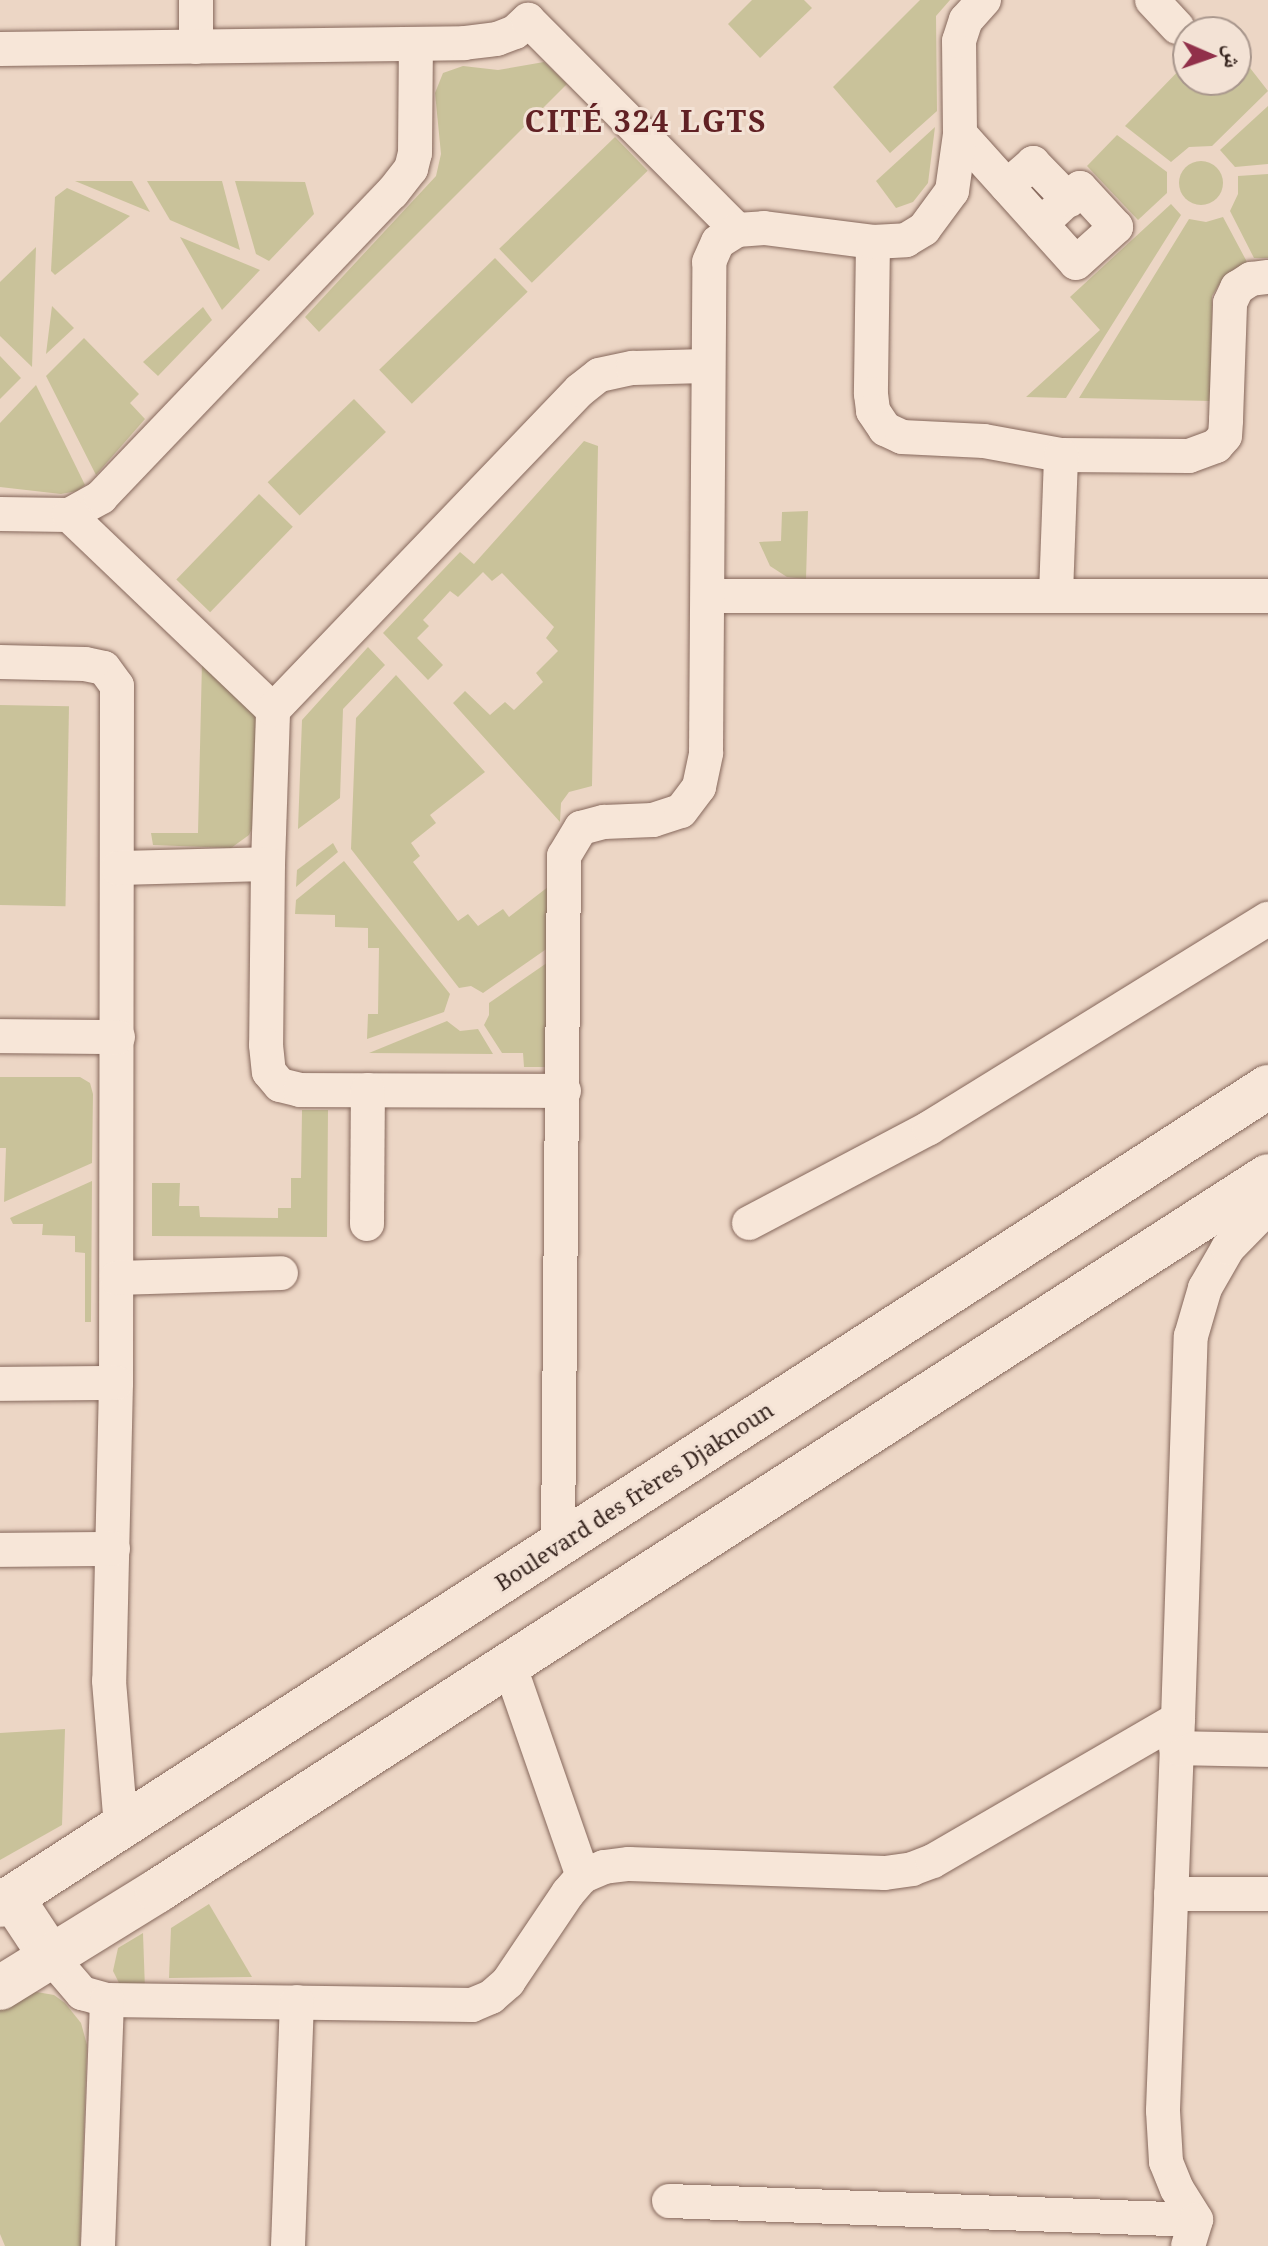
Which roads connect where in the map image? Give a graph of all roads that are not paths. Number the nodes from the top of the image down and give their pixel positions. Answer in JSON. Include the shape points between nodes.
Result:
{"nodes":[{"id":1,"x":196,"y":0,"type":"edge"},
{"id":2,"x":984,"y":0,"type":"edge"},
{"id":3,"x":1152,"y":0,"type":"edge"},
{"id":4,"x":532,"y":10,"type":"edge"},
{"id":5,"x":1172,"y":22,"type":"edge"},
{"id":6,"x":416,"y":44,"type":"junction"},
{"id":7,"x":196,"y":47,"type":"junction"},
{"id":8,"x":0,"y":49,"type":"edge"},
{"id":9,"x":960,"y":134,"type":"junction"},
{"id":10,"x":1069,"y":200,"type":"junction"},
{"id":11,"x":1025,"y":206,"type":"junction"},
{"id":12,"x":737,"y":230,"type":"junction"},
{"id":13,"x":873,"y":242,"type":"junction"},
{"id":14,"x":1268,"y":277,"type":"edge"},
{"id":15,"x":706,"y":366,"type":"junction"},
{"id":16,"x":1061,"y":455,"type":"junction"},
{"id":17,"x":0,"y":514,"type":"edge"},
{"id":18,"x":69,"y":515,"type":"junction"},
{"id":19,"x":1056,"y":594,"type":"junction"},
{"id":20,"x":708,"y":596,"type":"junction"},
{"id":21,"x":1268,"y":596,"type":"edge"},
{"id":22,"x":0,"y":662,"type":"edge"},
{"id":23,"x":273,"y":710,"type":"junction"},
{"id":24,"x":268,"y":864,"type":"junction"},
{"id":25,"x":118,"y":868,"type":"junction"},
{"id":26,"x":1268,"y":919,"type":"edge"},
{"id":27,"x":0,"y":1036,"type":"edge"},
{"id":28,"x":118,"y":1037,"type":"junction"},
{"id":29,"x":1268,"y":1087,"type":"edge"},
{"id":30,"x":368,"y":1090,"type":"junction"},
{"id":31,"x":564,"y":1091,"type":"junction"},
{"id":32,"x":1268,"y":1176,"type":"edge"},
{"id":33,"x":1268,"y":1207,"type":"edge"},
{"id":34,"x":749,"y":1223,"type":"dead end"},
{"id":35,"x":367,"y":1224,"type":"dead end"},
{"id":36,"x":281,"y":1273,"type":"dead end"},
{"id":37,"x":117,"y":1278,"type":"junction"},
{"id":38,"x":116,"y":1383,"type":"junction"},
{"id":39,"x":0,"y":1384,"type":"edge"},
{"id":40,"x":558,"y":1545,"type":"junction"},
{"id":41,"x":113,"y":1549,"type":"junction"},
{"id":42,"x":0,"y":1550,"type":"edge"},
{"id":43,"x":509,"y":1664,"type":"junction"},
{"id":44,"x":1177,"y":1733,"type":"junction"},
{"id":45,"x":1268,"y":1750,"type":"edge"},
{"id":46,"x":121,"y":1827,"type":"junction"},
{"id":47,"x":583,"y":1876,"type":"junction"},
{"id":48,"x":1171,"y":1894,"type":"junction"},
{"id":49,"x":1268,"y":1894,"type":"edge"},
{"id":50,"x":6,"y":1901,"type":"edge"},
{"id":51,"x":51,"y":1957,"type":"junction"},
{"id":52,"x":0,"y":1988,"type":"edge"},
{"id":53,"x":107,"y":2000,"type":"junction"},
{"id":54,"x":297,"y":2002,"type":"junction"},
{"id":55,"x":669,"y":2201,"type":"dead end"},
{"id":56,"x":1192,"y":2233,"type":"edge"},
{"id":57,"x":98,"y":2246,"type":"edge"},
{"id":58,"x":288,"y":2246,"type":"edge"}],
"edges":[{"from":1,"to":7,"type":"street"},
{"from":2,"to":9,"type":"street","via":[[966,20],[959,41]]},
{"from":3,"to":5,"type":"street"},
{"from":4,"to":6,"type":"street","via":[[515,32],[497,39]]},
{"from":4,"to":12,"type":"street"},
{"from":6,"to":7,"type":"street"},
{"from":6,"to":18,"type":"street","via":[[411,169],[101,497]]},
{"from":7,"to":8,"type":"street"},
{"from":9,"to":11,"type":"street"},
{"from":9,"to":13,"type":"street","via":[[952,191],[940,213],[906,240]]},
{"from":10,"to":11,"type":"street"},
{"from":10,"to":11,"type":"street","via":[[1033,163]]},
{"from":10,"to":11,"type":"street","via":[[1080,188],[1116,227],[1076,263]]},
{"from":12,"to":13,"type":"street","via":[[764,228]]},
{"from":12,"to":15,"type":"street","via":[[718,242],[709,262]]},
{"from":13,"to":16,"type":"street","via":[[871,394],[873,411],[885,429],[902,437],[996,442]]},
{"from":14,"to":16,"type":"street","via":[[1237,288],[1230,303],[1225,436],[1216,446],[1189,456]]},
{"from":15,"to":20,"type":"street"},
{"from":15,"to":23,"type":"street","via":[[633,368],[599,375],[580,390]]},
{"from":16,"to":19,"type":"street"},
{"from":17,"to":18,"type":"street"},
{"from":18,"to":23,"type":"street"},
{"from":19,"to":20,"type":"street"},
{"from":19,"to":21,"type":"street"},
{"from":20,"to":31,"type":"street","via":[[706,753],[699,787],[681,811],[653,820],[581,828],[564,856]]},
{"from":22,"to":25,"type":"street","via":[[104,668],[117,686]]},
{"from":23,"to":24,"type":"street"},
{"from":24,"to":25,"type":"street"},
{"from":24,"to":30,"type":"street","via":[[269,1072],[289,1089]]},
{"from":25,"to":28,"type":"street"},
{"from":26,"to":34,"type":"street","via":[[929,1128]]},
{"from":27,"to":28,"type":"street"},
{"from":28,"to":37,"type":"street"},
{"from":29,"to":40,"type":"street","name":"Boulevard des frères Djaknoun"},
{"from":30,"to":31,"type":"street"},
{"from":30,"to":35,"type":"street"},
{"from":31,"to":40,"type":"street"},
{"from":32,"to":43,"type":"street"},
{"from":33,"to":44,"type":"street","via":[[1228,1248],[1205,1288],[1191,1336]]},
{"from":36,"to":37,"type":"street"},
{"from":37,"to":38,"type":"street"},
{"from":38,"to":39,"type":"street"},
{"from":38,"to":41,"type":"street"},
{"from":40,"to":46,"type":"street","name":"Boulevard des frères Djaknoun"},
{"from":41,"to":42,"type":"street"},
{"from":41,"to":46,"type":"street","via":[[109,1702]]},
{"from":43,"to":47,"type":"street"},
{"from":43,"to":51,"type":"street"},
{"from":44,"to":45,"type":"street"},
{"from":44,"to":47,"type":"street","via":[[912,1869],[885,1873],[629,1864]]},
{"from":44,"to":48,"type":"street"},
{"from":46,"to":50,"type":"street","name":"Boulevard des frères Djaknoun"},
{"from":47,"to":54,"type":"street","via":[[508,1982],[491,1997],[472,2005]]},
{"from":48,"to":49,"type":"street"},
{"from":48,"to":56,"type":"street","via":[[1166,2162]]},
{"from":50,"to":51,"type":"street"},
{"from":51,"to":52,"type":"street"},
{"from":51,"to":53,"type":"street","via":[[82,1993]]},
{"from":53,"to":54,"type":"street"},
{"from":53,"to":57,"type":"street"},
{"from":54,"to":58,"type":"street"},
{"from":55,"to":56,"type":"street"}]}
